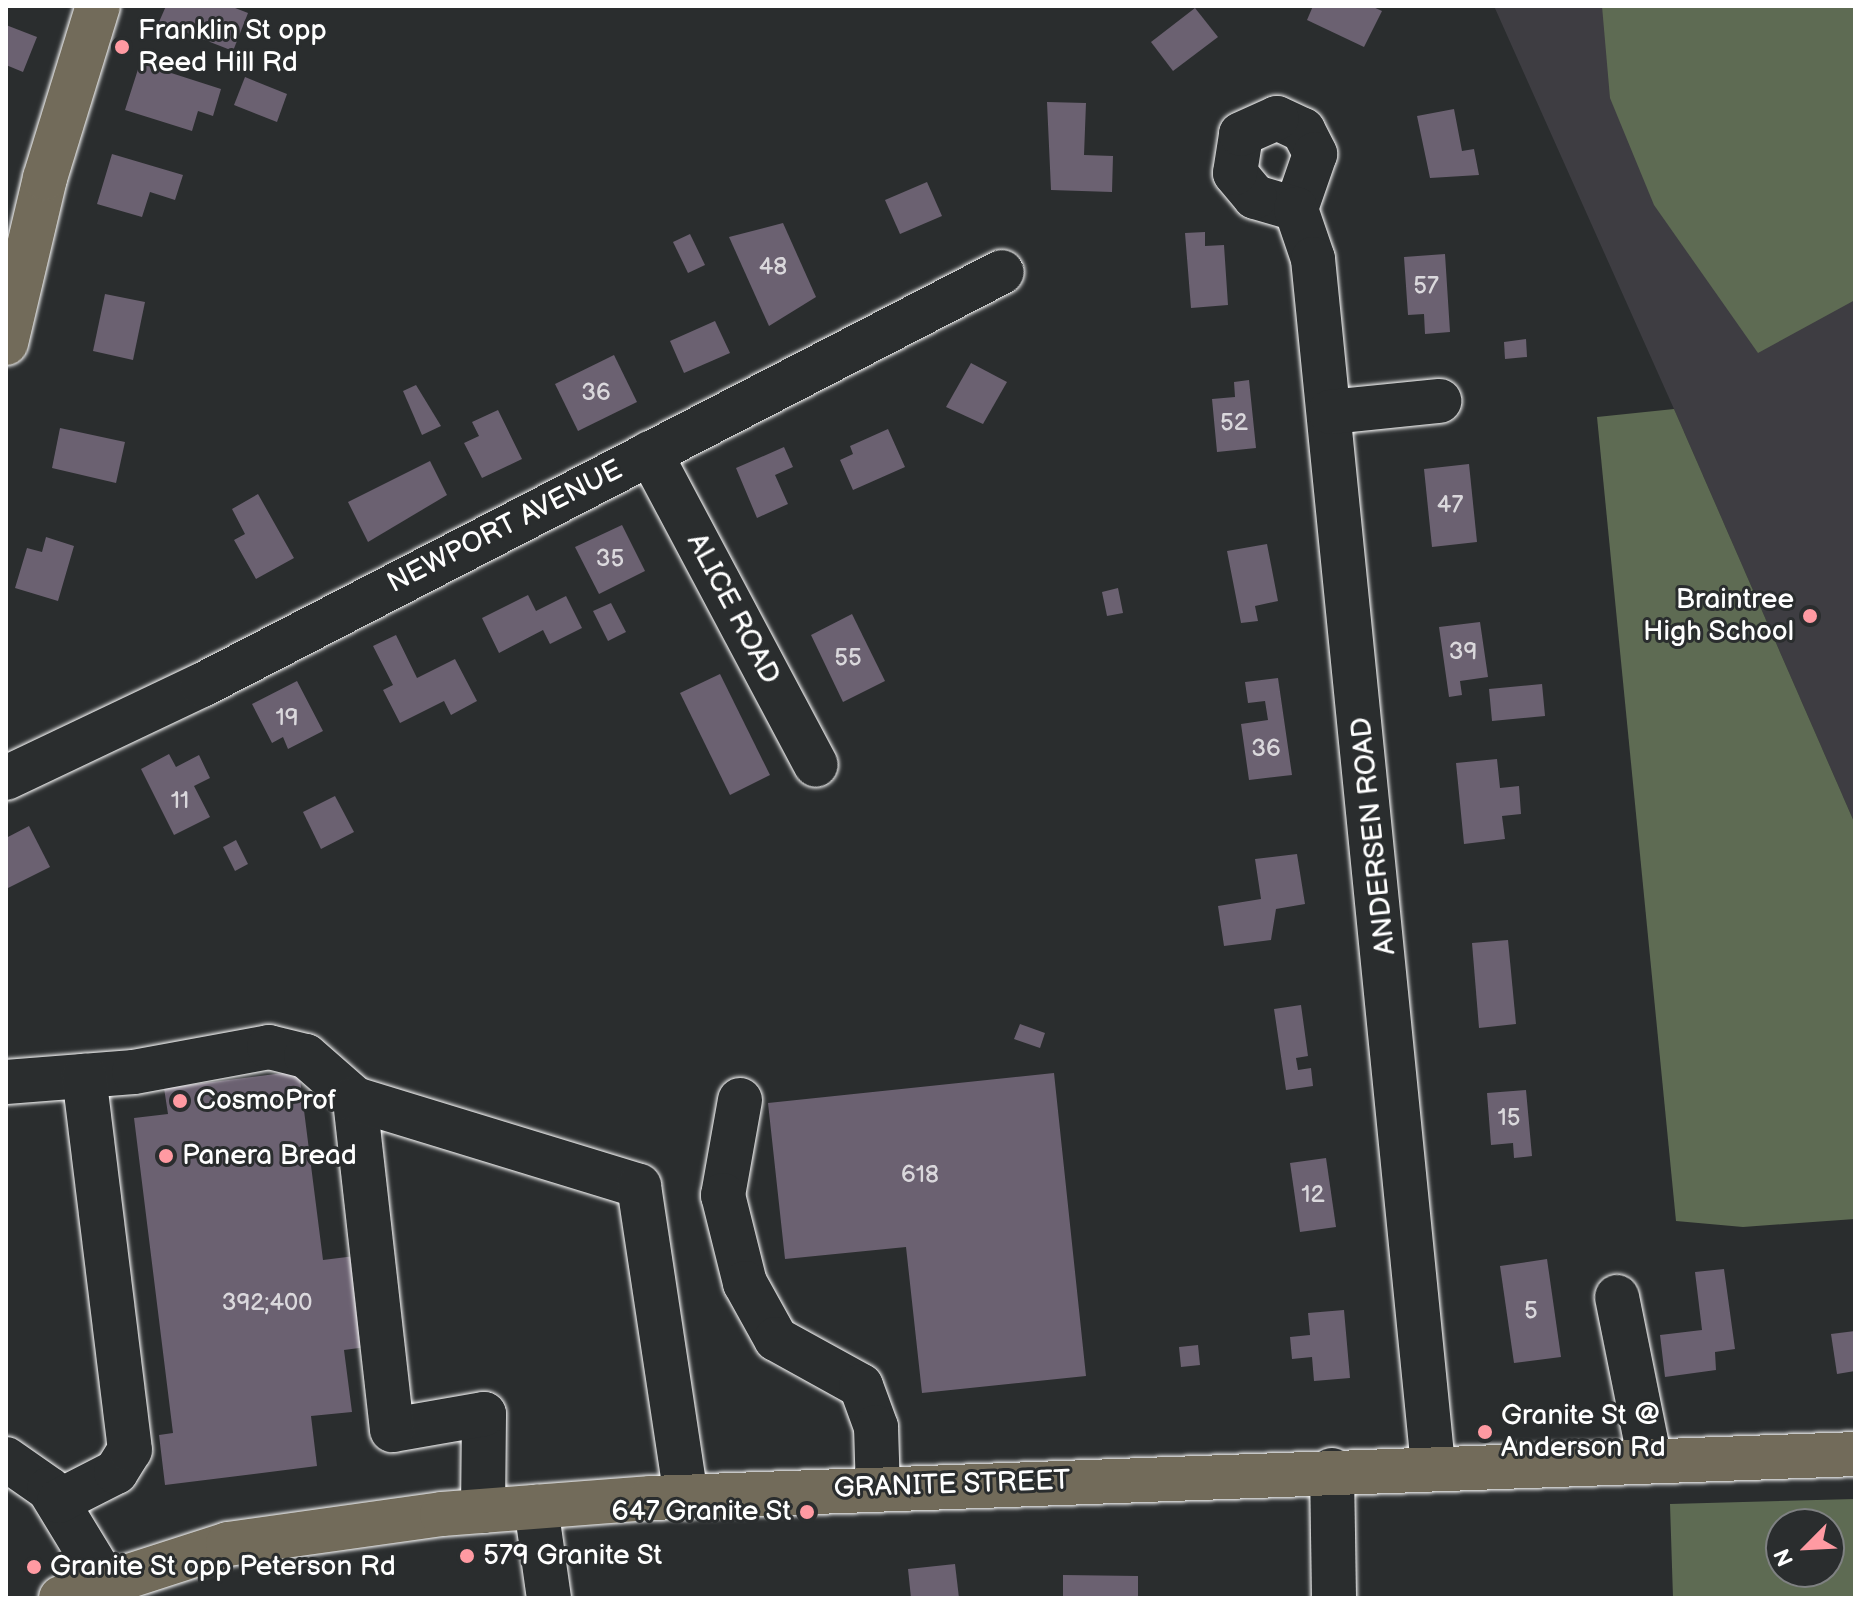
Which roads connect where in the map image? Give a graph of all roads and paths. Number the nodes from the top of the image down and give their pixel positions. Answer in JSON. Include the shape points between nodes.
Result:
{"nodes":[{"id":1,"x":98,"y":6,"type":"edge"},
{"id":2,"x":1296,"y":209,"type":"dead end"},
{"id":3,"x":1002,"y":272,"type":"dead end"},
{"id":4,"x":6,"y":343,"type":"edge"},
{"id":5,"x":1439,"y":401,"type":"dead end"},
{"id":6,"x":1330,"y":412,"type":"junction"},
{"id":7,"x":650,"y":453,"type":"junction"},
{"id":8,"x":816,"y":765,"type":"dead end"},
{"id":9,"x":6,"y":778,"type":"edge"},
{"id":10,"x":84,"y":1076,"type":"junction"},
{"id":11,"x":6,"y":1082,"type":"edge"},
{"id":12,"x":355,"y":1099,"type":"junction"},
{"id":13,"x":740,"y":1100,"type":"dead end"},
{"id":14,"x":1617,"y":1297,"type":"dead end"},
{"id":15,"x":1855,"y":1454,"type":"edge"},
{"id":16,"x":6,"y":1459,"type":"edge"},
{"id":17,"x":1650,"y":1460,"type":"junction"},
{"id":18,"x":1433,"y":1466,"type":"junction"},
{"id":19,"x":1332,"y":1470,"type":"junction"},
{"id":20,"x":878,"y":1489,"type":"junction"},
{"id":21,"x":686,"y":1497,"type":"junction"},
{"id":22,"x":59,"y":1501,"type":"junction"},
{"id":23,"x":536,"y":1507,"type":"junction"},
{"id":24,"x":483,"y":1511,"type":"junction"},
{"id":25,"x":105,"y":1581,"type":"junction"},
{"id":26,"x":61,"y":1598,"type":"edge"},
{"id":27,"x":549,"y":1598,"type":"edge"},
{"id":28,"x":1334,"y":1598,"type":"edge"}],
"edges":[{"from":1,"to":4,"type":"main road","via":[[53,149]]},
{"from":2,"to":6,"type":"street","name":"ANDERSEN ROAD","via":[[1313,259]]},
{"from":3,"to":7,"type":"street","name":"NEWPORT AVENUE"},
{"from":5,"to":6,"type":"street"},
{"from":6,"to":18,"type":"street","name":"ANDERSEN ROAD"},
{"from":7,"to":8,"type":"street","name":"ALICE ROAD"},
{"from":7,"to":9,"type":"street","name":"NEWPORT AVENUE"},
{"from":10,"to":11,"type":"street"},
{"from":10,"to":12,"type":"street","via":[[283,1047],[317,1063]]},
{"from":10,"to":22,"type":"street","via":[[130,1450],[116,1472]]},
{"from":12,"to":21,"type":"street","via":[[639,1186]]},
{"from":12,"to":24,"type":"street","via":[[392,1430],[484,1414]]},
{"from":13,"to":20,"type":"street","via":[[723,1195],[745,1283],[776,1339],[861,1386],[876,1427]]},
{"from":14,"to":17,"type":"street"},
{"from":15,"to":17,"type":"main road","name":"GRANITE STREET"},
{"from":16,"to":22,"type":"street","via":[[38,1477]]},
{"from":17,"to":18,"type":"main road","name":"GRANITE STREET"},
{"from":18,"to":19,"type":"main road","name":"GRANITE STREET"},
{"from":19,"to":20,"type":"main road","name":"GRANITE STREET"},
{"from":19,"to":28,"type":"street"},
{"from":20,"to":21,"type":"main road","name":"GRANITE STREET"},
{"from":21,"to":23,"type":"main road","name":"GRANITE STREET"},
{"from":22,"to":25,"type":"street"},
{"from":23,"to":24,"type":"main road","name":"GRANITE STREET"},
{"from":23,"to":27,"type":"street"},
{"from":24,"to":25,"type":"main road","name":"GRANITE STREET","via":[[266,1536]]},
{"from":25,"to":26,"type":"main road","name":"GRANITE STREET"}]}
